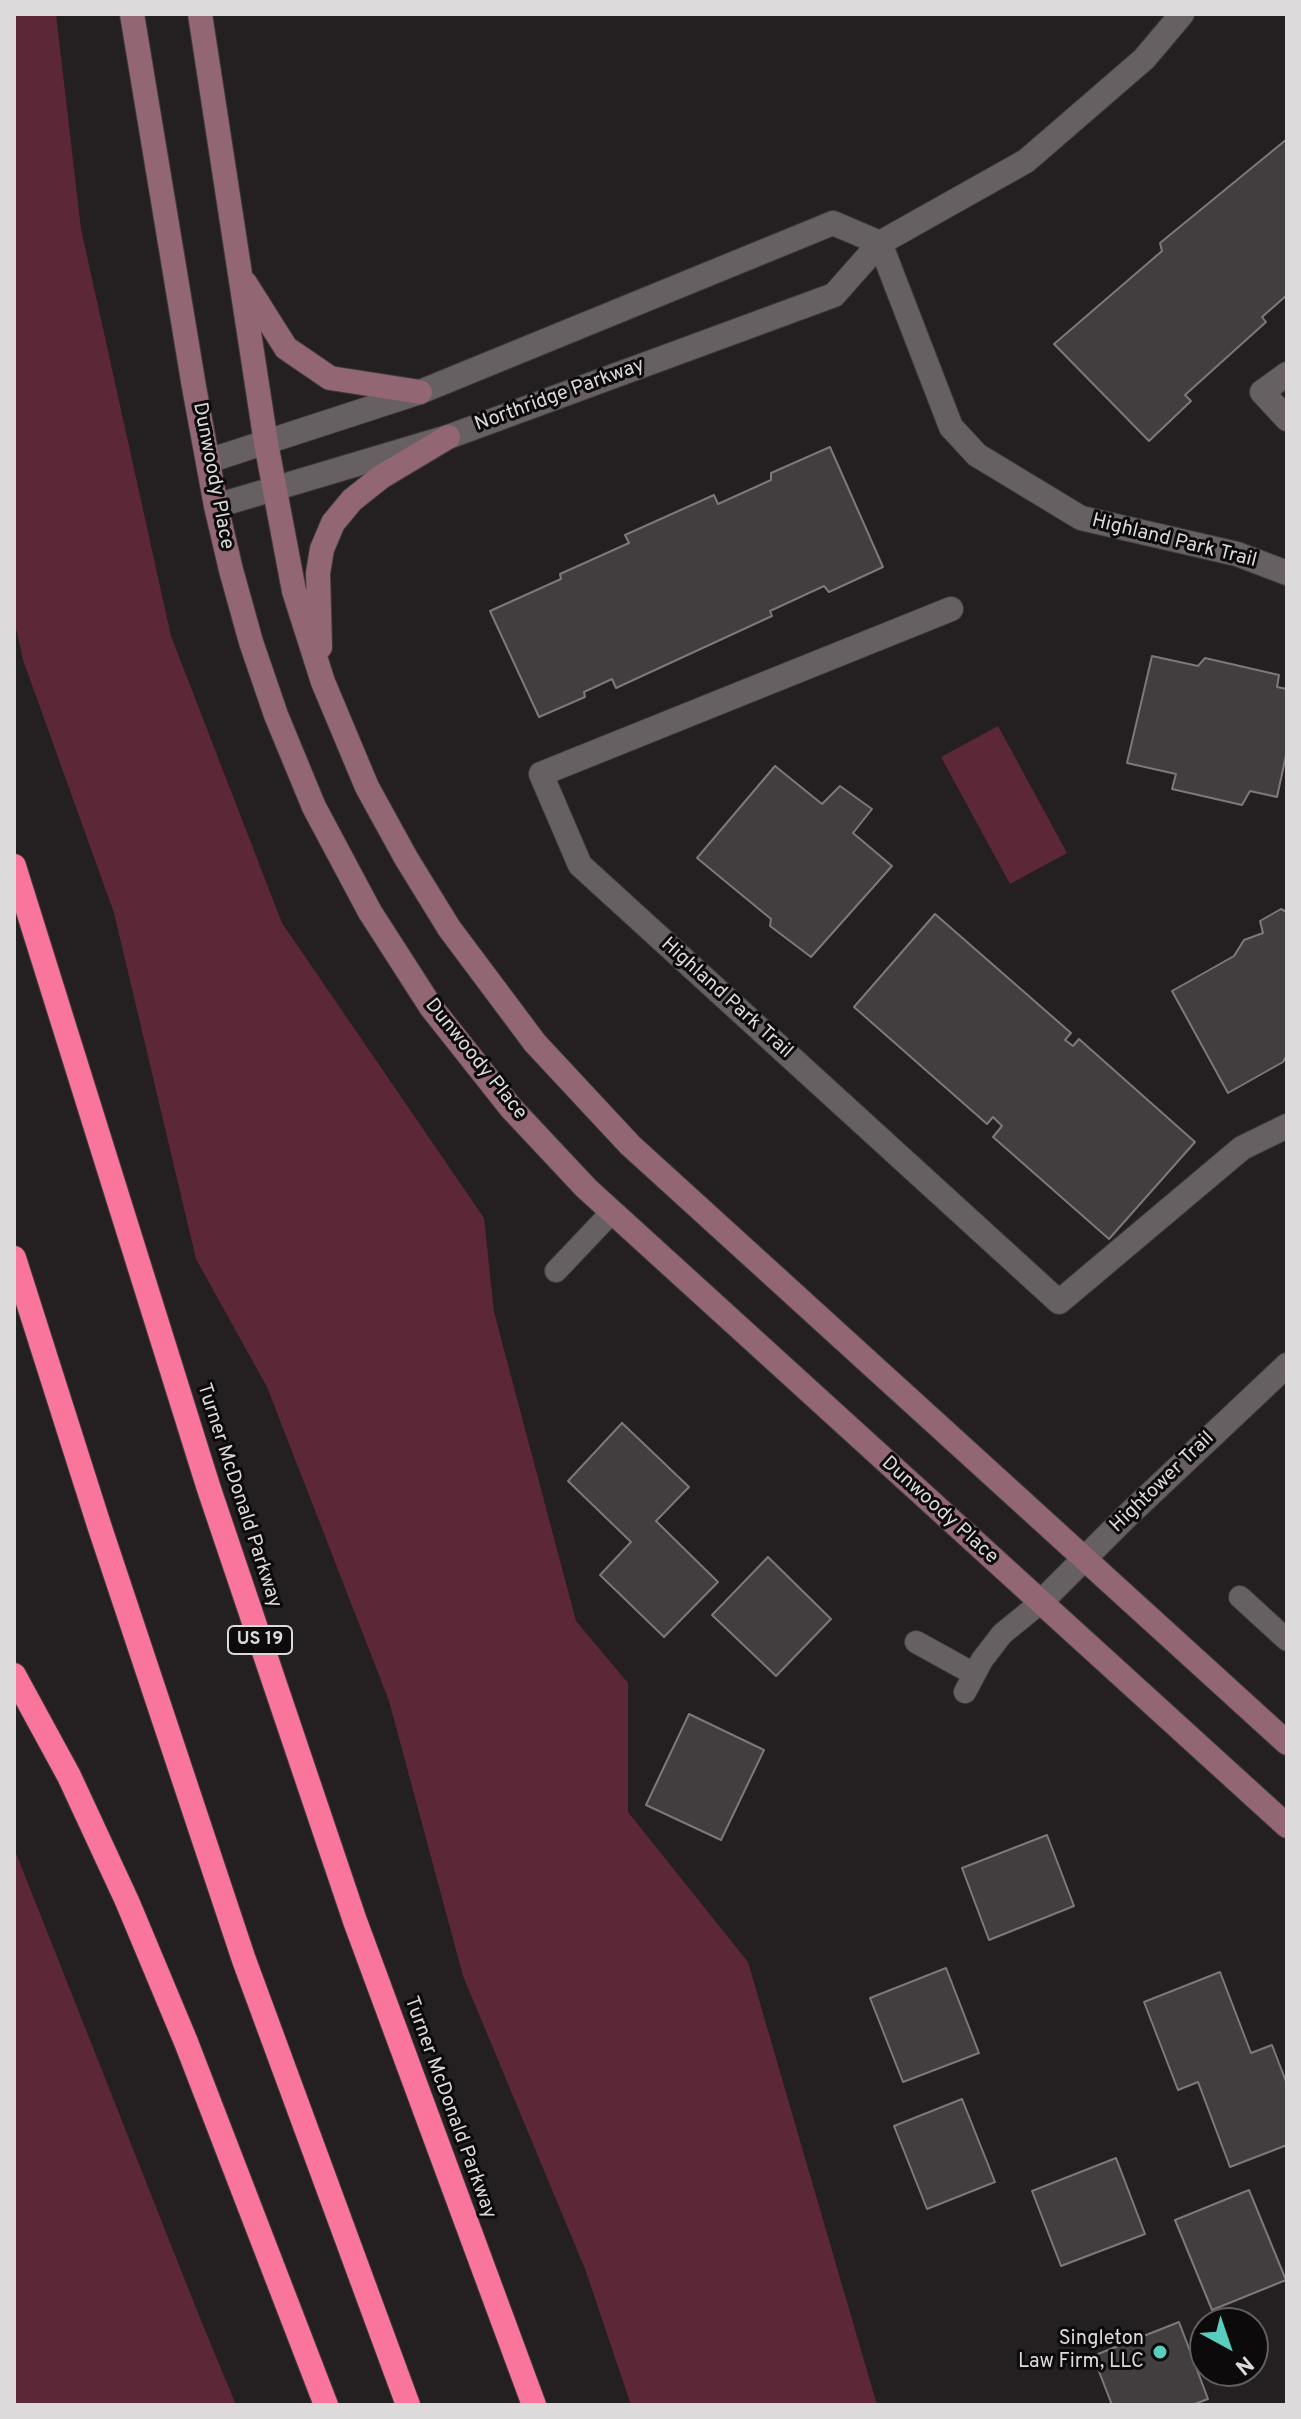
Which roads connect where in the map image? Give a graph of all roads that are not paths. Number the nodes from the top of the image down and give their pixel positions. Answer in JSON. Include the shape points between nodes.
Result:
{"nodes":[{"id":1,"x":132,"y":14,"type":"edge"},
{"id":2,"x":200,"y":14,"type":"edge"},
{"id":3,"x":1182,"y":14,"type":"edge"},
{"id":4,"x":880,"y":243,"type":"junction"},
{"id":5,"x":239,"y":274,"type":"junction"},
{"id":6,"x":1287,"y":374,"type":"edge"},
{"id":7,"x":420,"y":392,"type":"junction"},
{"id":8,"x":1287,"y":419,"type":"edge"},
{"id":9,"x":448,"y":437,"type":"junction"},
{"id":10,"x":266,"y":443,"type":"junction"},
{"id":11,"x":208,"y":461,"type":"junction"},
{"id":12,"x":273,"y":489,"type":"junction"},
{"id":13,"x":216,"y":506,"type":"junction"},
{"id":14,"x":1287,"y":573,"type":"edge"},
{"id":15,"x":951,"y":609,"type":"dead end"},
{"id":16,"x":323,"y":682,"type":"junction"},
{"id":17,"x":14,"y":866,"type":"edge"},
{"id":18,"x":1287,"y":1126,"type":"edge"},
{"id":19,"x":612,"y":1212,"type":"junction"},
{"id":20,"x":14,"y":1258,"type":"edge"},
{"id":21,"x":556,"y":1271,"type":"dead end"},
{"id":22,"x":1287,"y":1365,"type":"edge"},
{"id":23,"x":1086,"y":1560,"type":"junction"},
{"id":24,"x":1240,"y":1597,"type":"dead end"},
{"id":25,"x":1040,"y":1603,"type":"junction"},
{"id":26,"x":1287,"y":1640,"type":"edge"},
{"id":27,"x":916,"y":1642,"type":"dead end"},
{"id":28,"x":14,"y":1675,"type":"edge"},
{"id":29,"x":1284,"y":1735,"type":"edge"},
{"id":30,"x":1287,"y":1826,"type":"edge"},
{"id":31,"x":326,"y":2405,"type":"edge"},
{"id":32,"x":408,"y":2405,"type":"edge"},
{"id":33,"x":534,"y":2405,"type":"edge"}],
"edges":[{"from":1,"to":11,"type":"street","name":"Dunwoody Place"},
{"from":2,"to":5,"type":"street"},
{"from":3,"to":4,"type":"street","name":"Northridge Parkway","via":[[1144,59],[1026,161]]},
{"from":4,"to":7,"type":"street","via":[[833,223]]},
{"from":4,"to":9,"type":"street","name":"Northridge Parkway","via":[[834,295]]},
{"from":4,"to":14,"type":"street","name":"Highland Park Trail","via":[[951,427],[977,455],[1081,518],[1237,554]]},
{"from":5,"to":7,"type":"street","via":[[286,348],[330,378]]},
{"from":5,"to":10,"type":"street"},
{"from":6,"to":8,"type":"street","via":[[1262,392]]},
{"from":7,"to":10,"type":"street"},
{"from":9,"to":12,"type":"street","name":"Northridge Parkway"},
{"from":9,"to":16,"type":"street","via":[[381,477],[333,523],[318,573]]},
{"from":10,"to":11,"type":"street"},
{"from":10,"to":12,"type":"street"},
{"from":11,"to":13,"type":"street","name":"Dunwoody Place"},
{"from":12,"to":13,"type":"street","name":"Northridge Parkway"},
{"from":12,"to":16,"type":"street","via":[[294,591]]},
{"from":13,"to":19,"type":"street","name":"Dunwoody Place","via":[[276,715],[314,807],[370,912],[431,1007],[511,1108]]},
{"from":15,"to":18,"type":"street","name":"Highland Park Trail","via":[[541,774],[580,865],[1059,1302],[1242,1148]]},
{"from":16,"to":23,"type":"street","via":[[367,787],[406,858],[449,928],[535,1043],[641,1155]]},
{"from":17,"to":33,"type":"highway","name":"Turner McDonald Parkway","number":"US 19","via":[[228,1547],[355,1921]]},
{"from":19,"to":21,"type":"lane"},
{"from":19,"to":25,"type":"street","name":"Dunwoody Place"},
{"from":20,"to":32,"type":"highway","via":[[244,1960]]},
{"from":22,"to":23,"type":"street","name":"Hightower Trail"},
{"from":23,"to":25,"type":"street","name":"Hightower Trail"},
{"from":23,"to":29,"type":"street"},
{"from":24,"to":26,"type":"lane"},
{"from":25,"to":27,"type":"lane","via":[[1002,1634],[970,1683]]},
{"from":25,"to":30,"type":"street","name":"Dunwoody Place"},
{"from":28,"to":31,"type":"highway","via":[[69,1776],[127,1901]]}]}
